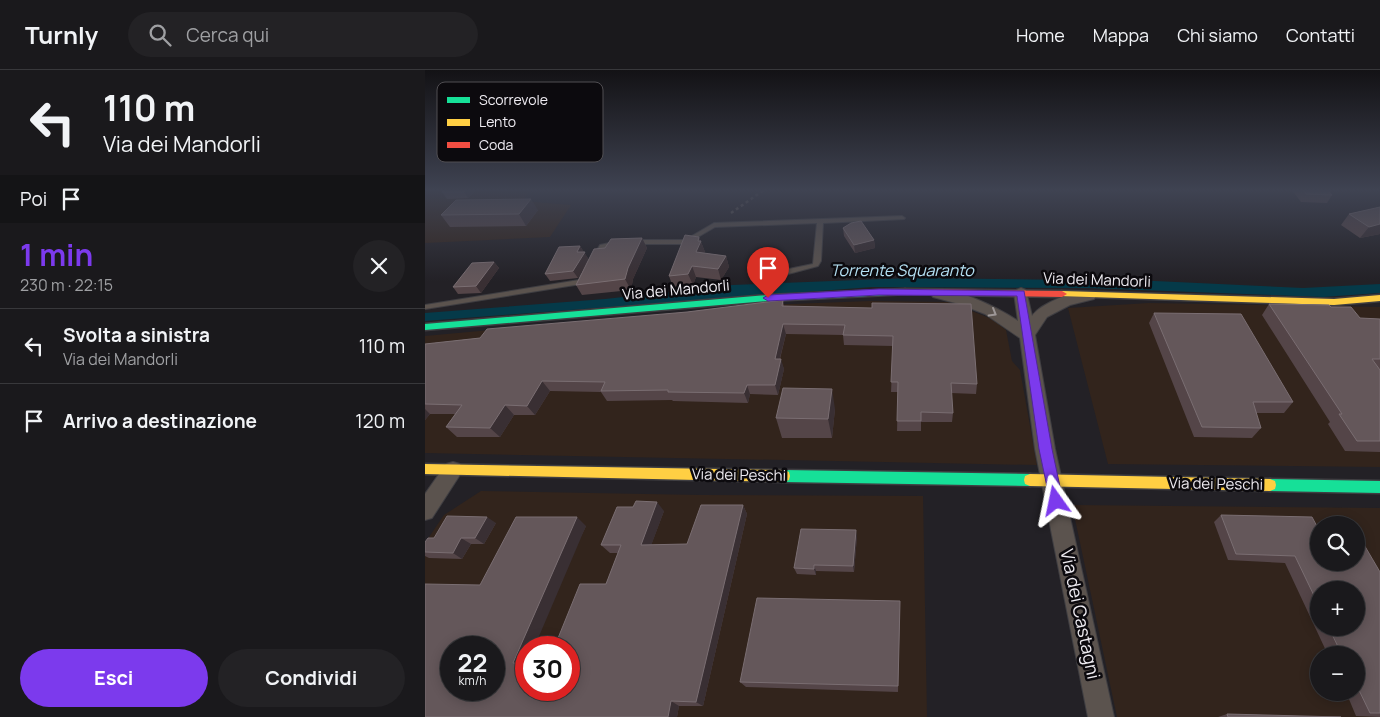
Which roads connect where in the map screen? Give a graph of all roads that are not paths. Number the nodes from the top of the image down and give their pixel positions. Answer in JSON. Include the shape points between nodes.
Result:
{"nodes":[{"id":1,"x":842,"y":220,"type":"edge"},
{"id":2,"x":820,"y":221,"type":"junction"},
{"id":3,"x":931,"y":293,"type":"junction"},
{"id":4,"x":1021,"y":293,"type":"junction"},
{"id":5,"x":768,"y":295,"type":"junction"},
{"id":6,"x":1095,"y":295,"type":"junction"},
{"id":7,"x":1380,"y":298,"type":"edge"},
{"id":8,"x":425,"y":307,"type":"edge"},
{"id":9,"x":425,"y":327,"type":"edge"},
{"id":10,"x":1027,"y":335,"type":"junction"},
{"id":11,"x":425,"y":469,"type":"edge"},
{"id":12,"x":453,"y":470,"type":"junction"},
{"id":13,"x":1052,"y":482,"type":"junction"},
{"id":14,"x":1380,"y":487,"type":"edge"},
{"id":15,"x":425,"y":511,"type":"edge"},
{"id":16,"x":1101,"y":717,"type":"edge"}],
"edges":[{"from":1,"to":2,"type":"lane"},
{"from":2,"to":5,"type":"lane","via":[[816,265],[771,278]]},
{"from":2,"to":8,"type":"lane","via":[[714,225],[686,242],[627,242],[602,246],[581,282]]},
{"from":3,"to":4,"type":"street","name":"Via dei Mandorli"},
{"from":3,"to":5,"type":"street","name":"Via dei Mandorli"},
{"from":3,"to":10,"type":"street","one_way":true,"via":[[990,310]]},
{"from":4,"to":6,"type":"street","name":"Via dei Mandorli"},
{"from":4,"to":10,"type":"street"},
{"from":5,"to":9,"type":"street","name":"Via dei Mandorli"},
{"from":6,"to":7,"type":"street","name":"Via dei Mandorli","via":[[1334,302]]},
{"from":6,"to":10,"type":"street","via":[[1066,301],[1042,313]]},
{"from":10,"to":13,"type":"street"},
{"from":11,"to":12,"type":"street","name":"Via dei Peschi"},
{"from":12,"to":13,"type":"street","name":"Via dei Peschi"},
{"from":12,"to":15,"type":"street"},
{"from":13,"to":14,"type":"street","name":"Via dei Peschi"},
{"from":13,"to":16,"type":"street","name":"Via dei Castagni"}]}
